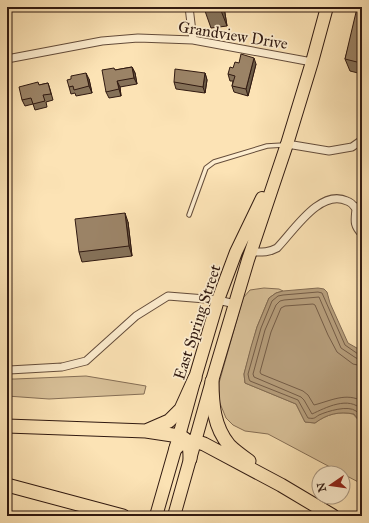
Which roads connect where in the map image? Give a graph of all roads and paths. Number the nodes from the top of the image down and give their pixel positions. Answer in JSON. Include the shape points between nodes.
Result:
{"nodes":[{"id":1,"x":189,"y":7,"type":"edge"},
{"id":2,"x":326,"y":7,"type":"edge"},
{"id":3,"x":193,"y":40,"type":"junction"},
{"id":4,"x":7,"y":59,"type":"edge"},
{"id":5,"x":312,"y":62,"type":"junction"},
{"id":6,"x":362,"y":140,"type":"edge"},
{"id":7,"x":287,"y":144,"type":"junction"},
{"id":8,"x":362,"y":203,"type":"edge"},
{"id":9,"x":356,"y":209,"type":"junction"},
{"id":10,"x":189,"y":216,"type":"dead end"},
{"id":11,"x":362,"y":234,"type":"edge"},
{"id":12,"x":250,"y":252,"type":"junction"},
{"id":13,"x":218,"y":300,"type":"junction"},
{"id":14,"x":235,"y":304,"type":"junction"},
{"id":15,"x":8,"y":370,"type":"dead end"},
{"id":16,"x":195,"y":378,"type":"junction"},
{"id":17,"x":212,"y":381,"type":"junction"},
{"id":18,"x":7,"y":426,"type":"edge"},
{"id":19,"x":146,"y":431,"type":"junction"},
{"id":20,"x":184,"y":442,"type":"junction"},
{"id":21,"x":190,"y":459,"type":"joint"},
{"id":22,"x":7,"y":485,"type":"edge"},
{"id":23,"x":281,"y":485,"type":"junction"},
{"id":24,"x":122,"y":516,"type":"edge"},
{"id":25,"x":156,"y":516,"type":"edge"},
{"id":26,"x":174,"y":516,"type":"edge"},
{"id":27,"x":333,"y":516,"type":"edge"}],
"edges":[{"from":1,"to":3,"type":"street"},
{"from":2,"to":5,"type":"main road","name":"East Spring Street"},
{"from":3,"to":4,"type":"street","name":"Grandview Drive","via":[[138,38],[102,41]]},
{"from":3,"to":5,"type":"street","name":"Grandview Drive"},
{"from":5,"to":7,"type":"main road","name":"East Spring Street"},
{"from":6,"to":7,"type":"street","via":[[352,147],[329,151]]},
{"from":7,"to":10,"type":"lane","via":[[267,146],[214,162],[206,168]]},
{"from":7,"to":12,"type":"main road","name":"East Spring Street"},
{"from":7,"to":13,"type":"main road","name":"East Spring Street","via":[[236,252]]},
{"from":8,"to":9,"type":"street"},
{"from":9,"to":11,"type":"street","via":[[355,226]]},
{"from":9,"to":12,"type":"street","via":[[348,201],[325,201],[310,212],[277,248],[271,251]]},
{"from":12,"to":14,"type":"main road","name":"East Spring Street"},
{"from":13,"to":14,"type":"street"},
{"from":13,"to":15,"type":"street","via":[[168,296],[136,316],[86,361],[62,367]]},
{"from":13,"to":16,"type":"main road","name":"East Spring Street"},
{"from":14,"to":17,"type":"main road","name":"East Spring Street"},
{"from":16,"to":19,"type":"highway","via":[[182,409],[169,421]]},
{"from":16,"to":20,"type":"main road","name":"East Spring Street"},
{"from":17,"to":20,"type":"main road","name":"East Spring Street"},
{"from":17,"to":23,"type":"highway","via":[[213,406],[224,438]]},
{"from":18,"to":19,"type":"highway"},
{"from":19,"to":20,"type":"highway"},
{"from":20,"to":21,"type":"highway","via":[[189,444]]},
{"from":20,"to":23,"type":"highway","via":[[204,444]]},
{"from":20,"to":25,"type":"main road","name":"East Spring Street"},
{"from":21,"to":26,"type":"main road"},
{"from":22,"to":24,"type":"highway"},
{"from":23,"to":27,"type":"highway"}]}
